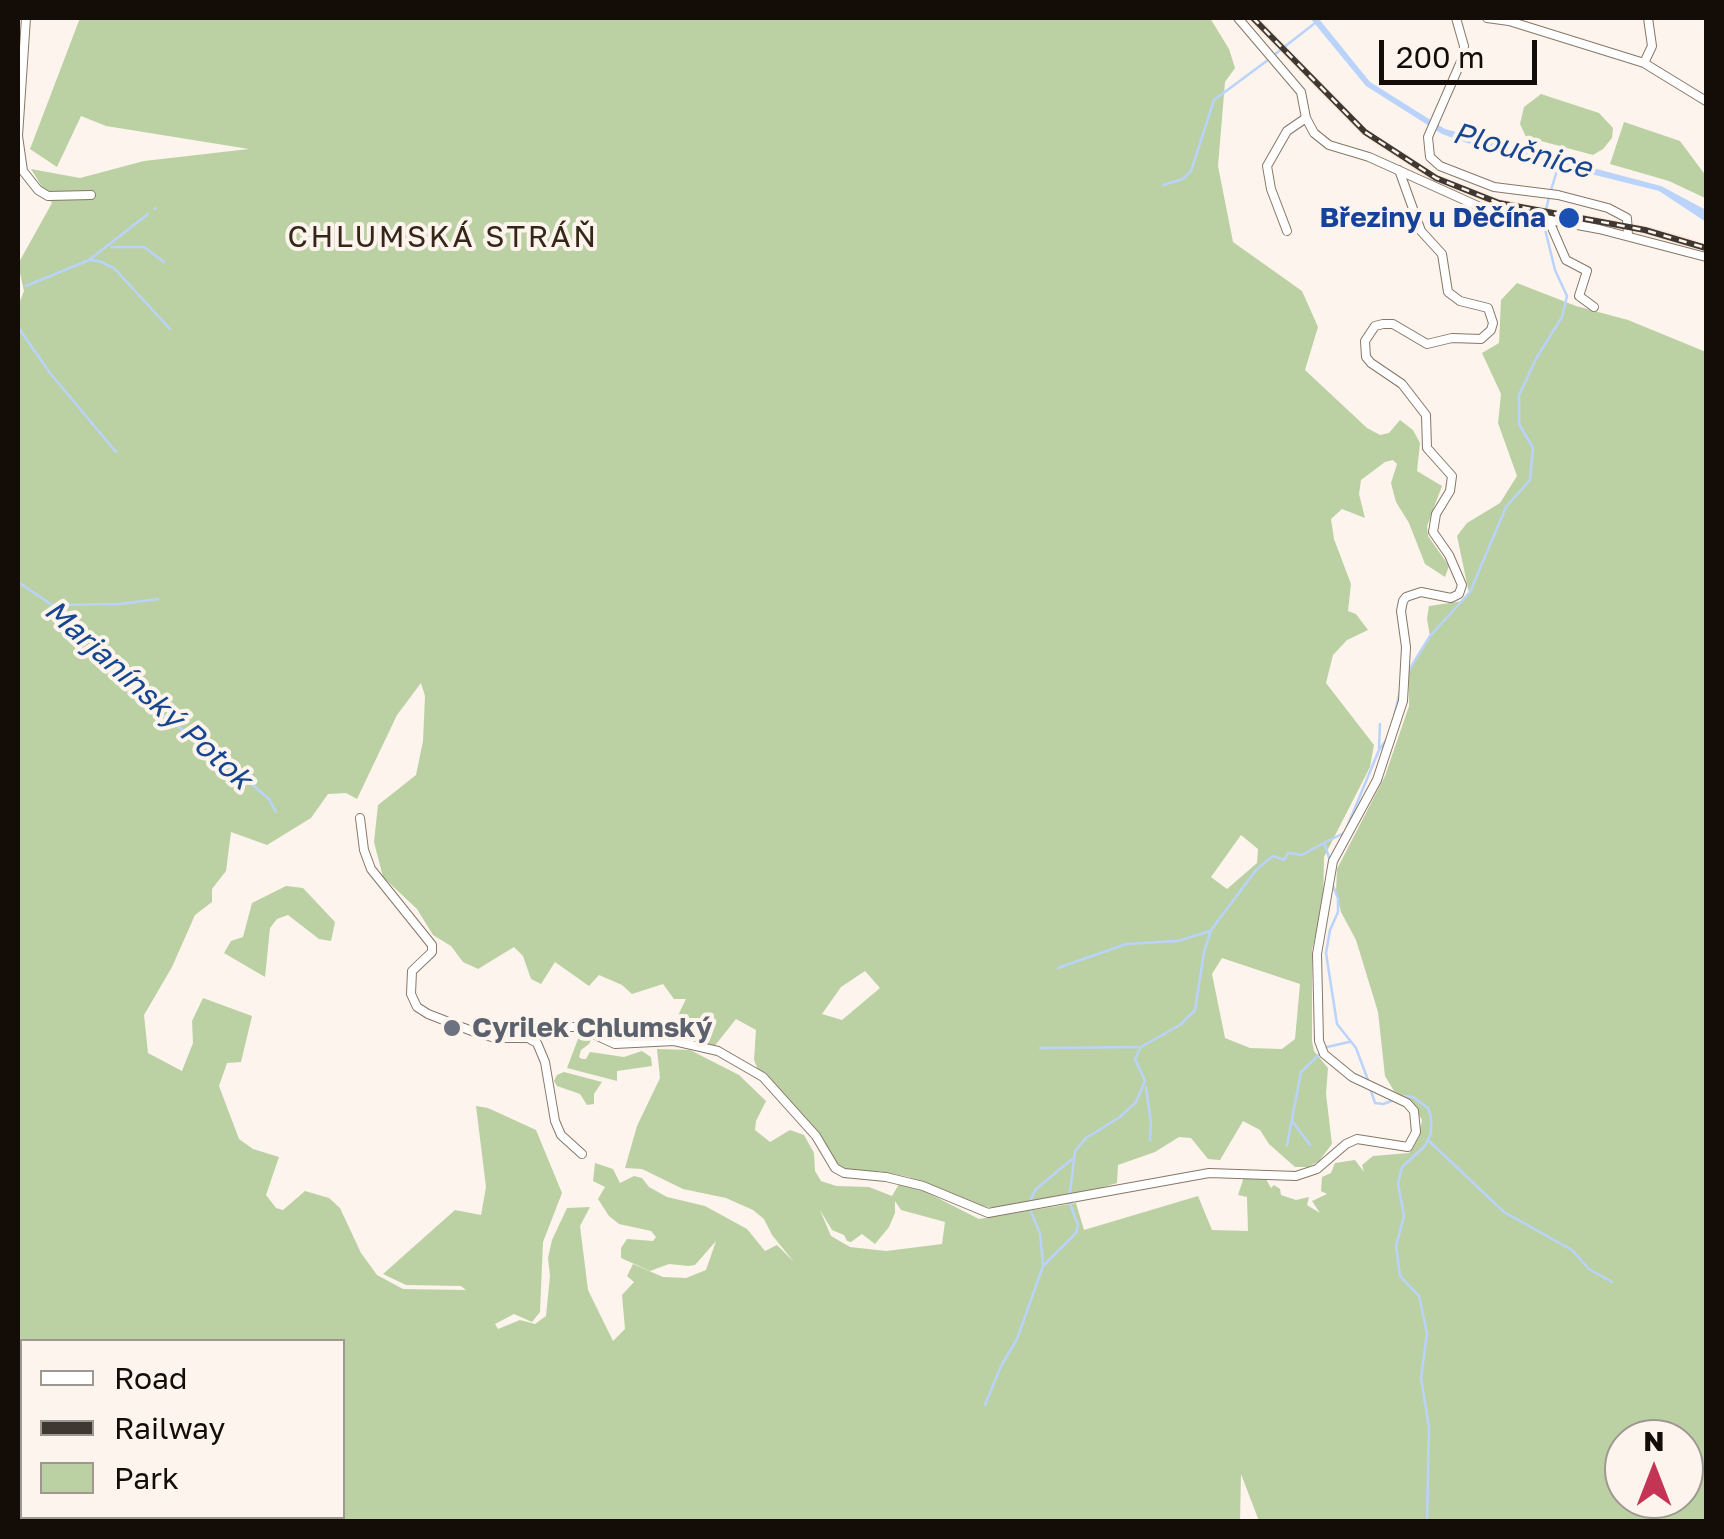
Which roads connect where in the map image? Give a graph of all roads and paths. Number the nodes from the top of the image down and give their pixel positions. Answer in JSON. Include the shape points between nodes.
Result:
{"nodes":[{"id":1,"x":26,"y":18,"type":"edge"},
{"id":2,"x":1238,"y":18,"type":"edge"},
{"id":3,"x":1458,"y":18,"type":"edge"},
{"id":4,"x":1493,"y":18,"type":"edge"},
{"id":5,"x":1540,"y":18,"type":"edge"},
{"id":6,"x":1648,"y":18,"type":"edge"},
{"id":7,"x":1530,"y":28,"type":"junction"},
{"id":8,"x":1644,"y":63,"type":"junction"},
{"id":9,"x":1706,"y":101,"type":"edge"},
{"id":10,"x":1306,"y":118,"type":"junction"},
{"id":11,"x":1399,"y":170,"type":"junction"},
{"id":12,"x":91,"y":194,"type":"dead end"},
{"id":13,"x":1549,"y":221,"type":"junction"},
{"id":14,"x":1288,"y":231,"type":"dead end"},
{"id":15,"x":1628,"y":235,"type":"junction"},
{"id":16,"x":1706,"y":256,"type":"edge"},
{"id":17,"x":1594,"y":307,"type":"dead end"},
{"id":18,"x":360,"y":818,"type":"dead end"},
{"id":19,"x":539,"y":1032,"type":"junction"},
{"id":20,"x":528,"y":1038,"type":"junction"},
{"id":21,"x":537,"y":1042,"type":"junction"},
{"id":22,"x":582,"y":1154,"type":"dead end"}],
"edges":[{"from":1,"to":12,"type":"street","via":[[18,136],[23,171],[48,196]]},
{"from":2,"to":10,"type":"street","via":[[1301,92]]},
{"from":3,"to":15,"type":"street","via":[[1463,58],[1427,152],[1440,166],[1494,188],[1618,212],[1629,223]]},
{"from":4,"to":7,"type":"street"},
{"from":5,"to":7,"type":"street"},
{"from":6,"to":8,"type":"street","via":[[1652,46]]},
{"from":7,"to":8,"type":"street"},
{"from":8,"to":9,"type":"street"},
{"from":10,"to":11,"type":"street","via":[[1329,145]]},
{"from":10,"to":14,"type":"street","via":[[1287,131],[1267,166]]},
{"from":11,"to":13,"type":"street","via":[[1480,207]]},
{"from":11,"to":19,"type":"street","via":[[1421,231],[1446,262],[1448,292],[1488,308],[1492,324],[1481,340],[1426,344],[1383,324],[1365,341],[1366,357],[1402,384],[1426,415],[1427,448],[1452,476],[1433,532],[1462,584],[1451,598],[1421,592],[1403,602],[1403,701],[1377,780],[1333,861],[1318,954],[1324,1054],[1414,1111],[1416,1132],[1408,1146],[1357,1139],[1296,1176],[1209,1173],[988,1213],[904,1181],[835,1168],[763,1077],[718,1051],[674,1041],[614,1044],[578,1028]]},
{"from":13,"to":15,"type":"street"},
{"from":13,"to":17,"type":"street","via":[[1566,260],[1587,271],[1579,296]]},
{"from":15,"to":16,"type":"street"},
{"from":18,"to":20,"type":"street","via":[[371,869],[432,946],[412,971],[417,1006],[477,1033]]},
{"from":19,"to":20,"type":"street"},
{"from":19,"to":21,"type":"street"},
{"from":20,"to":21,"type":"street"},
{"from":21,"to":22,"type":"street","via":[[561,1136]]}]}
